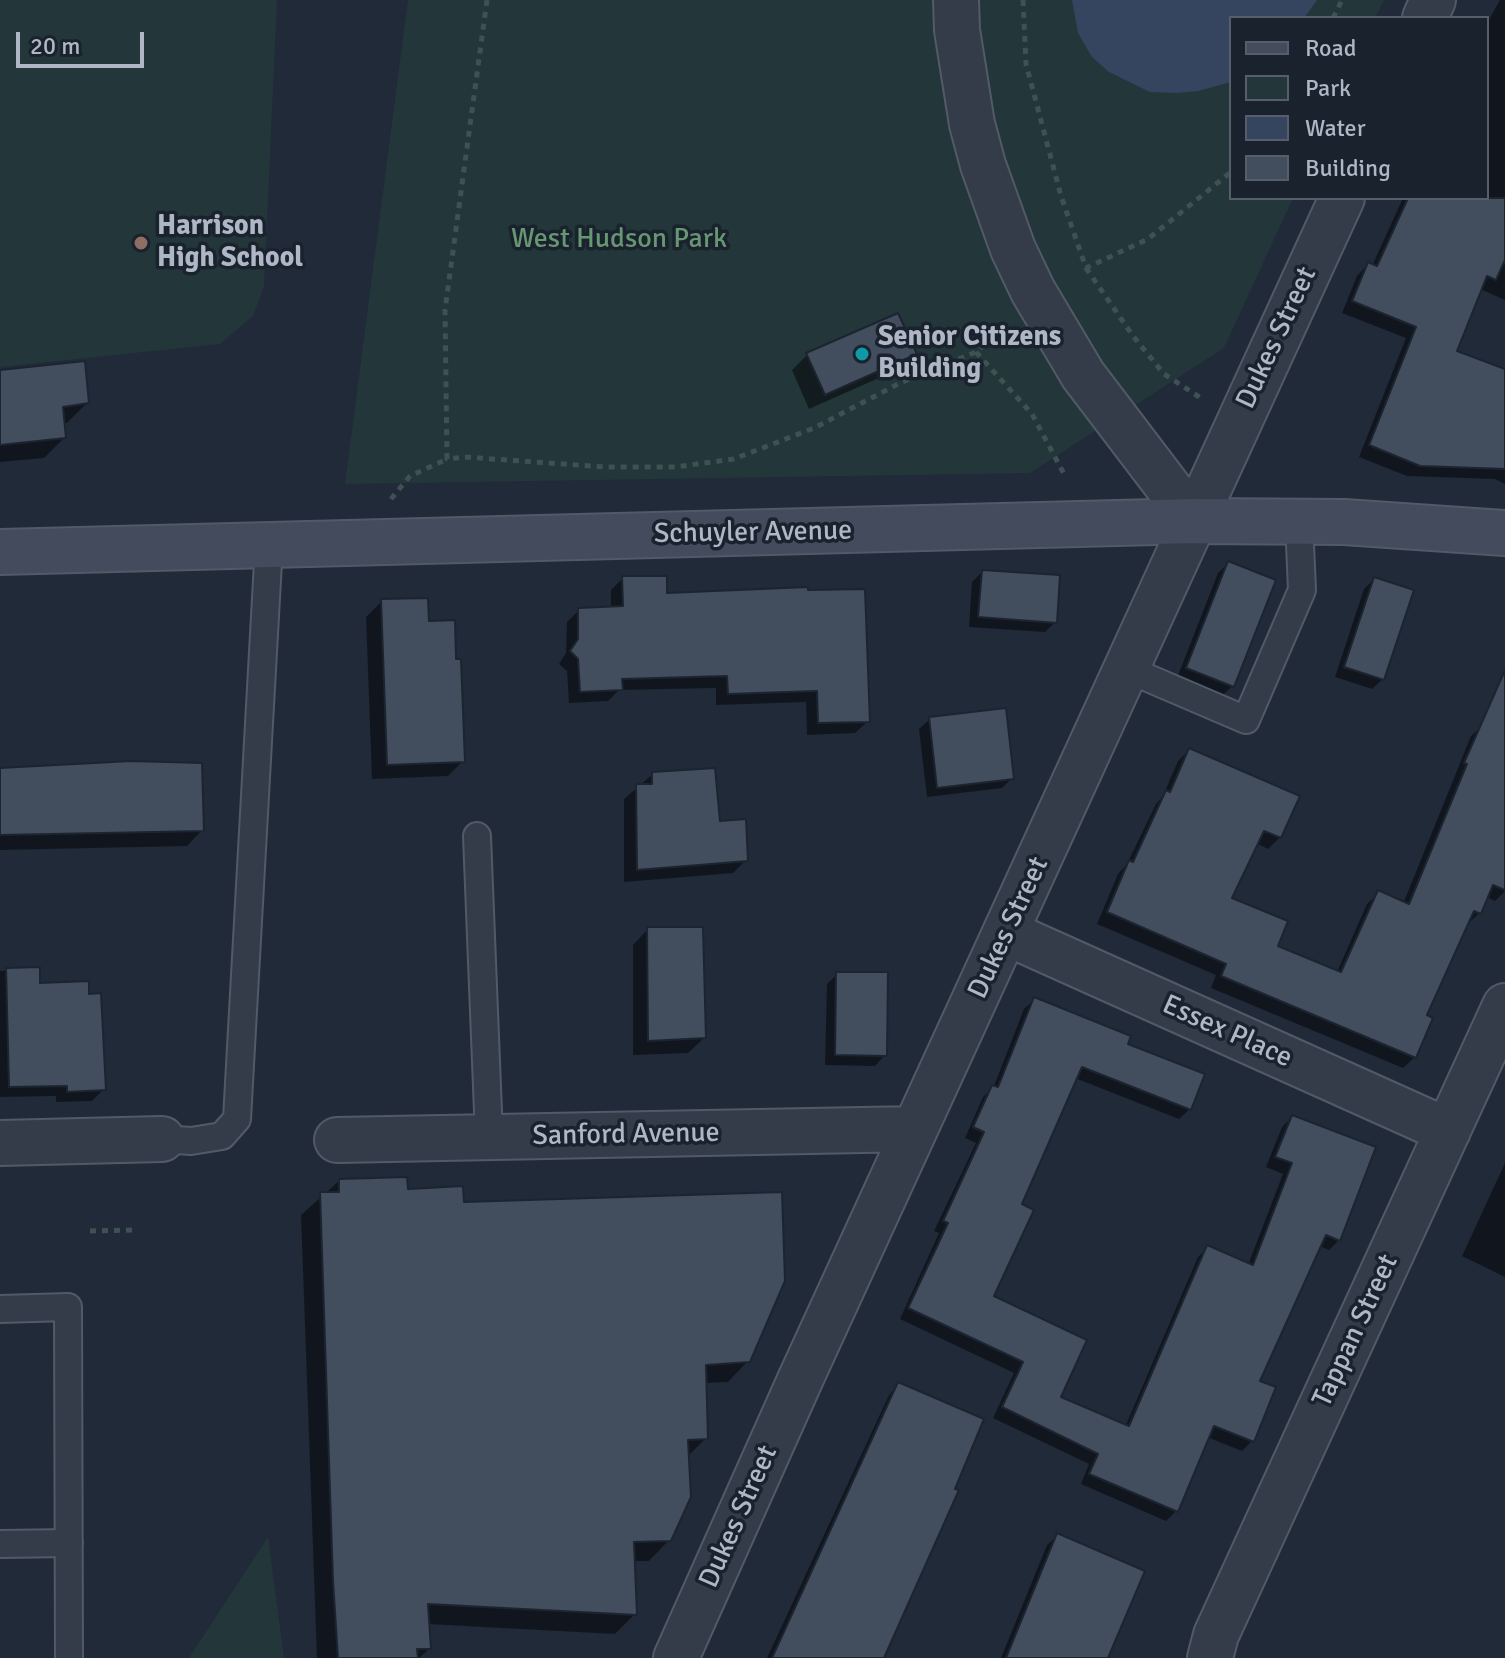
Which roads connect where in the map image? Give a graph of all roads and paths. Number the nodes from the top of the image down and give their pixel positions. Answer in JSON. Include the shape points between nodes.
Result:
{"nodes":[{"id":1,"x":487,"y":0,"type":"edge"},
{"id":2,"x":956,"y":0,"type":"edge"},
{"id":3,"x":1023,"y":0,"type":"edge"},
{"id":4,"x":1229,"y":174,"type":"edge"},
{"id":5,"x":1341,"y":200,"type":"edge"},
{"id":6,"x":1086,"y":268,"type":"junction"},
{"id":7,"x":1013,"y":320,"type":"dead end"},
{"id":8,"x":976,"y":352,"type":"junction"},
{"id":9,"x":1211,"y":404,"type":"dead end"},
{"id":10,"x":447,"y":459,"type":"junction"},
{"id":11,"x":1064,"y":474,"type":"dead end"},
{"id":12,"x":1194,"y":521,"type":"junction"},
{"id":13,"x":1299,"y":522,"type":"junction"},
{"id":14,"x":1505,"y":533,"type":"edge"},
{"id":15,"x":371,"y":542,"type":"junction"},
{"id":16,"x":269,"y":544,"type":"junction"},
{"id":17,"x":0,"y":552,"type":"edge"},
{"id":18,"x":1127,"y":669,"type":"junction"},
{"id":19,"x":477,"y":836,"type":"dead end"},
{"id":20,"x":1007,"y":933,"type":"junction"},
{"id":21,"x":1505,"y":1006,"type":"edge"},
{"id":22,"x":915,"y":1129,"type":"junction"},
{"id":23,"x":1448,"y":1131,"type":"junction"},
{"id":24,"x":489,"y":1137,"type":"junction"},
{"id":25,"x":162,"y":1139,"type":"joint"},
{"id":26,"x":337,"y":1140,"type":"dead end"},
{"id":27,"x":0,"y":1143,"type":"edge"},
{"id":28,"x":133,"y":1230,"type":"dead end"},
{"id":29,"x":90,"y":1231,"type":"dead end"},
{"id":30,"x":0,"y":1309,"type":"edge"},
{"id":31,"x":69,"y":1543,"type":"junction"},
{"id":32,"x":0,"y":1544,"type":"edge"},
{"id":33,"x":69,"y":1658,"type":"edge"},
{"id":34,"x":676,"y":1658,"type":"edge"},
{"id":35,"x":1210,"y":1658,"type":"edge"}],
"edges":[{"from":1,"to":10,"type":"path","via":[[445,310]]},
{"from":2,"to":12,"type":"street","via":[[972,124],[1013,249],[1083,375]]},
{"from":3,"to":6,"type":"path","via":[[1026,64]]},
{"from":4,"to":6,"type":"path","via":[[1148,239]]},
{"from":5,"to":12,"type":"street","name":"Dukes Street"},
{"from":6,"to":9,"type":"path","via":[[1164,374]]},
{"from":7,"to":8,"type":"path"},
{"from":8,"to":10,"type":"path","via":[[734,459],[675,467]]},
{"from":8,"to":11,"type":"path","via":[[1032,414]]},
{"from":10,"to":15,"type":"path","via":[[410,476],[388,503]]},
{"from":12,"to":13,"type":"main road","name":"Schuyler Avenue"},
{"from":12,"to":15,"type":"main road","name":"Schuyler Avenue"},
{"from":12,"to":18,"type":"street","name":"Dukes Street"},
{"from":13,"to":14,"type":"main road","name":"Schuyler Avenue"},
{"from":13,"to":18,"type":"lane","via":[[1302,590],[1246,720]]},
{"from":15,"to":16,"type":"main road","name":"Schuyler Avenue"},
{"from":16,"to":17,"type":"main road","name":"Schuyler Avenue"},
{"from":16,"to":25,"type":"lane","via":[[237,1119],[222,1136]]},
{"from":18,"to":20,"type":"street","name":"Dukes Street"},
{"from":19,"to":24,"type":"lane"},
{"from":20,"to":22,"type":"street","name":"Dukes Street"},
{"from":20,"to":23,"type":"street","name":"Essex Place"},
{"from":21,"to":23,"type":"street","name":"Tappan Street"},
{"from":22,"to":24,"type":"street","name":"Sanford Avenue"},
{"from":22,"to":34,"type":"street","name":"Dukes Street"},
{"from":23,"to":35,"type":"street","name":"Tappan Street"},
{"from":24,"to":26,"type":"street","name":"Sanford Avenue"},
{"from":25,"to":27,"type":"street"},
{"from":28,"to":29,"type":"path"},
{"from":30,"to":31,"type":"lane","via":[[68,1307]]},
{"from":31,"to":32,"type":"lane"},
{"from":31,"to":33,"type":"lane"}]}
